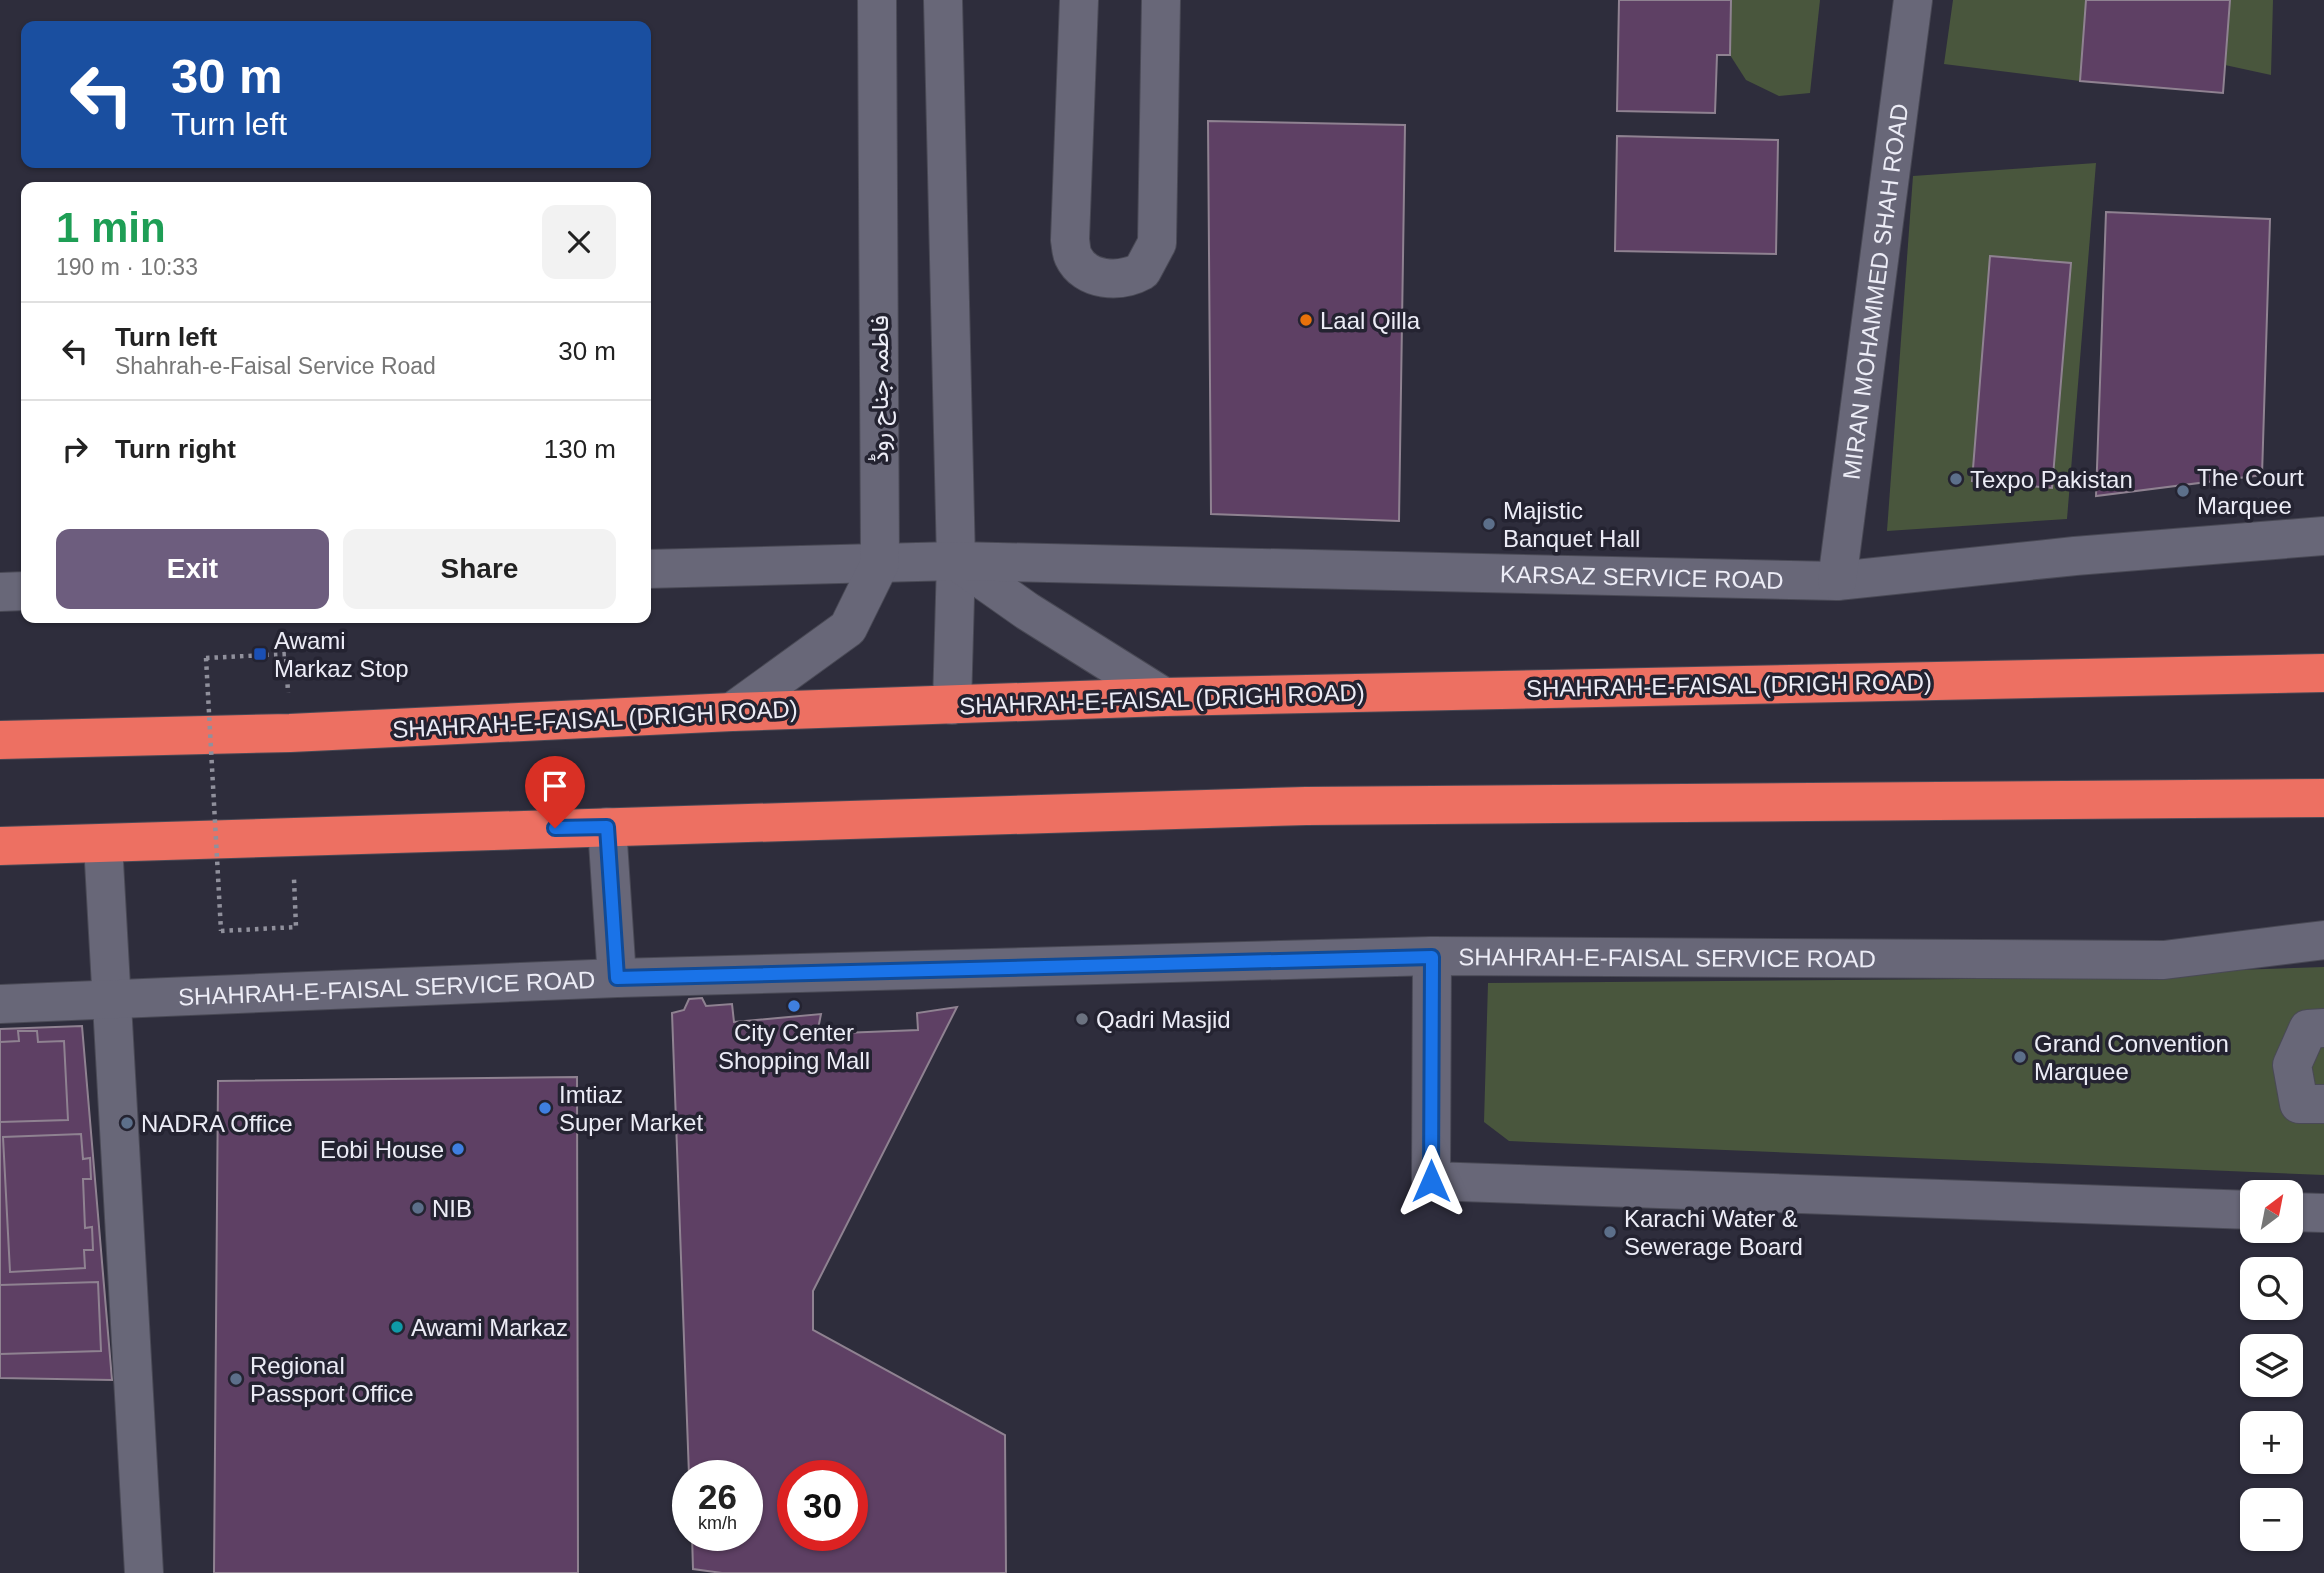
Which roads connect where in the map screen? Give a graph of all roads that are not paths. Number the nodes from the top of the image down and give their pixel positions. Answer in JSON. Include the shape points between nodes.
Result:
{"nodes":[{"id":1,"x":877,"y":0,"type":"edge"},
{"id":2,"x":943,"y":0,"type":"edge"},
{"id":3,"x":1079,"y":0,"type":"edge"},
{"id":4,"x":1161,"y":0,"type":"edge"},
{"id":5,"x":1913,"y":0,"type":"edge"},
{"id":6,"x":2324,"y":536,"type":"edge"},
{"id":7,"x":956,"y":561,"type":"junction"},
{"id":8,"x":880,"y":563,"type":"junction"},
{"id":9,"x":651,"y":569,"type":"edge"},
{"id":10,"x":1837,"y":581,"type":"junction"},
{"id":11,"x":21,"y":591,"type":"edge"},
{"id":12,"x":0,"y":592,"type":"edge"},
{"id":13,"x":2324,"y":673,"type":"edge"},
{"id":14,"x":1164,"y":697,"type":"junction"},
{"id":15,"x":952,"y":705,"type":"junction"},
{"id":16,"x":732,"y":712,"type":"junction"},
{"id":17,"x":0,"y":740,"type":"edge"},
{"id":18,"x":2324,"y":798,"type":"edge"},
{"id":19,"x":607,"y":827,"type":"junction"},
{"id":20,"x":103,"y":844,"type":"junction"},
{"id":21,"x":0,"y":846,"type":"edge"},
{"id":22,"x":2324,"y":940,"type":"edge"},
{"id":23,"x":1432,"y":957,"type":"junction"},
{"id":24,"x":617,"y":978,"type":"junction"},
{"id":25,"x":113,"y":1000,"type":"junction"},
{"id":26,"x":0,"y":1004,"type":"edge"},
{"id":27,"x":2324,"y":1028,"type":"edge"},
{"id":28,"x":2324,"y":1104,"type":"edge"},
{"id":29,"x":2240,"y":1210,"type":"edge"},
{"id":30,"x":2303,"y":1212,"type":"edge"},
{"id":31,"x":2324,"y":1213,"type":"edge"},
{"id":32,"x":144,"y":1573,"type":"edge"}],
"edges":[{"from":1,"to":8,"type":"street","name":"فاطمہ جناح روڈ"},
{"from":2,"to":7,"type":"street"},
{"from":3,"to":4,"type":"street","via":[[1072,256],[1093,276],[1119,279],[1142,271],[1157,243]]},
{"from":5,"to":10,"type":"street","name":"MIRAN MOHAMMED SHAH ROAD"},
{"from":6,"to":10,"type":"street","name":"KARSAZ SERVICE ROAD"},
{"from":7,"to":8,"type":"street","name":"KARSAZ SERVICE ROAD"},
{"from":7,"to":10,"type":"street","name":"KARSAZ SERVICE ROAD"},
{"from":7,"to":14,"type":"street"},
{"from":7,"to":15,"type":"street"},
{"from":8,"to":9,"type":"street","name":"KARSAZ SERVICE ROAD"},
{"from":8,"to":16,"type":"street","name":"فاطمہ جناح روڈ","via":[[848,628]]},
{"from":11,"to":12,"type":"street"},
{"from":13,"to":14,"type":"highway","name":"SHAHRAH-E-FAISAL (DRIGH ROAD)"},
{"from":14,"to":15,"type":"highway","name":"SHAHRAH-E-FAISAL (DRIGH ROAD)"},
{"from":15,"to":16,"type":"highway","name":"SHAHRAH-E-FAISAL (DRIGH ROAD)"},
{"from":16,"to":17,"type":"highway","name":"SHAHRAH-E-FAISAL (DRIGH ROAD)","via":[[290,733]]},
{"from":18,"to":19,"type":"highway","via":[[1306,806]]},
{"from":19,"to":20,"type":"highway"},
{"from":19,"to":24,"type":"street"},
{"from":20,"to":21,"type":"highway"},
{"from":20,"to":25,"type":"street"},
{"from":22,"to":23,"type":"street","name":"SHAHRAH-E-FAISAL SERVICE ROAD","via":[[2164,960]]},
{"from":23,"to":24,"type":"street","name":"SHAHRAH-E-FAISAL SERVICE ROAD"},
{"from":23,"to":29,"type":"street","via":[[1431,1181]]},
{"from":24,"to":25,"type":"street","name":"SHAHRAH-E-FAISAL SERVICE ROAD"},
{"from":25,"to":26,"type":"street","name":"SHAHRAH-E-FAISAL SERVICE ROAD"},
{"from":25,"to":32,"type":"street"},
{"from":27,"to":28,"type":"street","via":[[2308,1029],[2292,1065],[2299,1104]]},
{"from":30,"to":31,"type":"street"}]}
